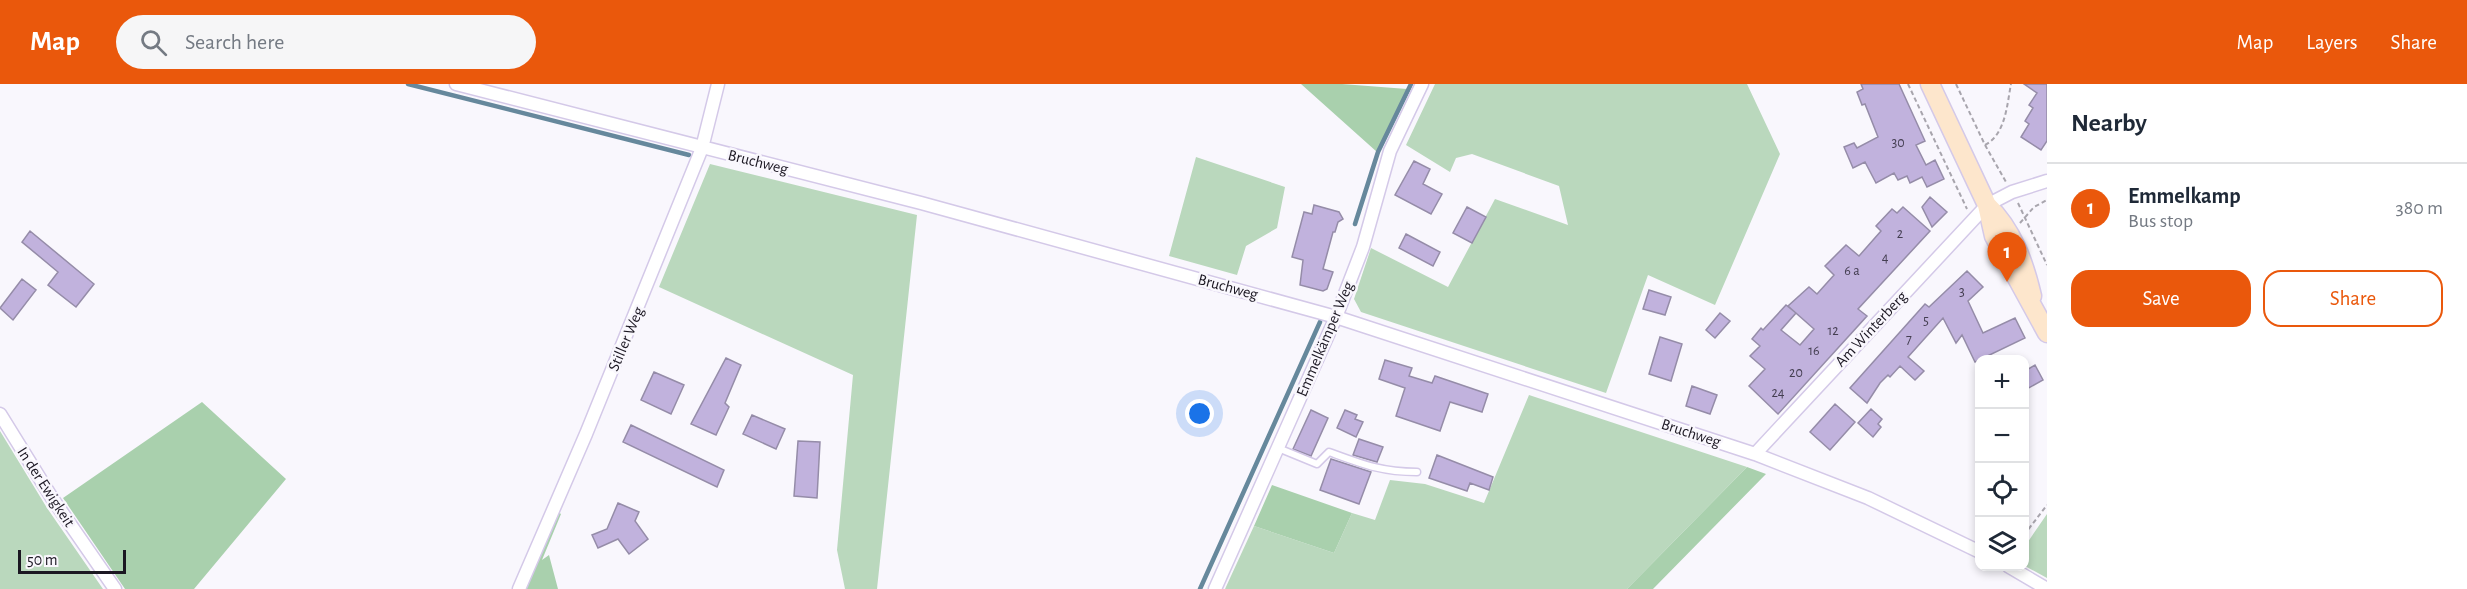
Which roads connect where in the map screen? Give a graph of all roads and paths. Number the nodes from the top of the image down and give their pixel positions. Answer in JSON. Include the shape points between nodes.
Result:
{"nodes":[{"id":1,"x":456,"y":84,"type":"edge"},
{"id":2,"x":718,"y":84,"type":"edge"},
{"id":3,"x":1422,"y":84,"type":"edge"},
{"id":4,"x":1908,"y":84,"type":"edge"},
{"id":5,"x":1930,"y":84,"type":"edge"},
{"id":6,"x":1956,"y":84,"type":"edge"},
{"id":7,"x":2011,"y":84,"type":"edge"},
{"id":8,"x":1985,"y":145,"type":"junction"},
{"id":9,"x":702,"y":148,"type":"junction"},
{"id":10,"x":2047,"y":181,"type":"edge"},
{"id":11,"x":2012,"y":192,"type":"junction"},
{"id":12,"x":2047,"y":200,"type":"edge"},
{"id":13,"x":1987,"y":205,"type":"junction"},
{"id":14,"x":1973,"y":220,"type":"junction"},
{"id":15,"x":2047,"y":265,"type":"edge"},
{"id":16,"x":1336,"y":317,"type":"junction"},
{"id":17,"x":2047,"y":333,"type":"edge"},
{"id":18,"x":0,"y":414,"type":"edge"},
{"id":19,"x":1277,"y":448,"type":"junction"},
{"id":20,"x":1755,"y":454,"type":"junction"},
{"id":21,"x":1417,"y":472,"type":"dead end"},
{"id":22,"x":2047,"y":505,"type":"edge"},
{"id":23,"x":2029,"y":530,"type":"edge"},
{"id":24,"x":1975,"y":550,"type":"edge"},
{"id":25,"x":2015,"y":571,"type":"edge"},
{"id":26,"x":115,"y":589,"type":"edge"},
{"id":27,"x":519,"y":589,"type":"edge"},
{"id":28,"x":1215,"y":589,"type":"edge"},
{"id":29,"x":2047,"y":589,"type":"edge"}],
"edges":[{"from":1,"to":9,"type":"street","name":"Bruchweg"},
{"from":2,"to":9,"type":"street","name":"Stiller Weg"},
{"from":3,"to":16,"type":"street","name":"Emmelkämper Weg","via":[[1390,151],[1363,247]]},
{"from":4,"to":14,"type":"path"},
{"from":5,"to":13,"type":"main road"},
{"from":6,"to":8,"type":"path"},
{"from":7,"to":8,"type":"path","via":[[2003,124]]},
{"from":8,"to":11,"type":"path"},
{"from":9,"to":16,"type":"street","name":"Bruchweg","via":[[921,203]]},
{"from":9,"to":27,"type":"street","name":"Stiller Weg"},
{"from":10,"to":11,"type":"street","name":"Am Winterberg"},
{"from":11,"to":13,"type":"street","name":"Am Winterberg"},
{"from":12,"to":15,"type":"path","via":[[2025,218]]},
{"from":13,"to":14,"type":"street","name":"Am Winterberg"},
{"from":13,"to":17,"type":"main road","via":[[1994,236]]},
{"from":14,"to":20,"type":"street","name":"Am Winterberg"},
{"from":16,"to":19,"type":"street","name":"Emmelkämper Weg"},
{"from":16,"to":20,"type":"street","name":"Bruchweg"},
{"from":18,"to":26,"type":"street","name":"In der Ewigkeit"},
{"from":19,"to":21,"type":"lane","via":[[1317,464],[1329,452],[1382,471]]},
{"from":19,"to":28,"type":"street","name":"Emmelkämper Weg"},
{"from":20,"to":24,"type":"street","name":"Bruchweg","via":[[1868,498]]},
{"from":22,"to":23,"type":"path"},
{"from":25,"to":29,"type":"street"}]}
